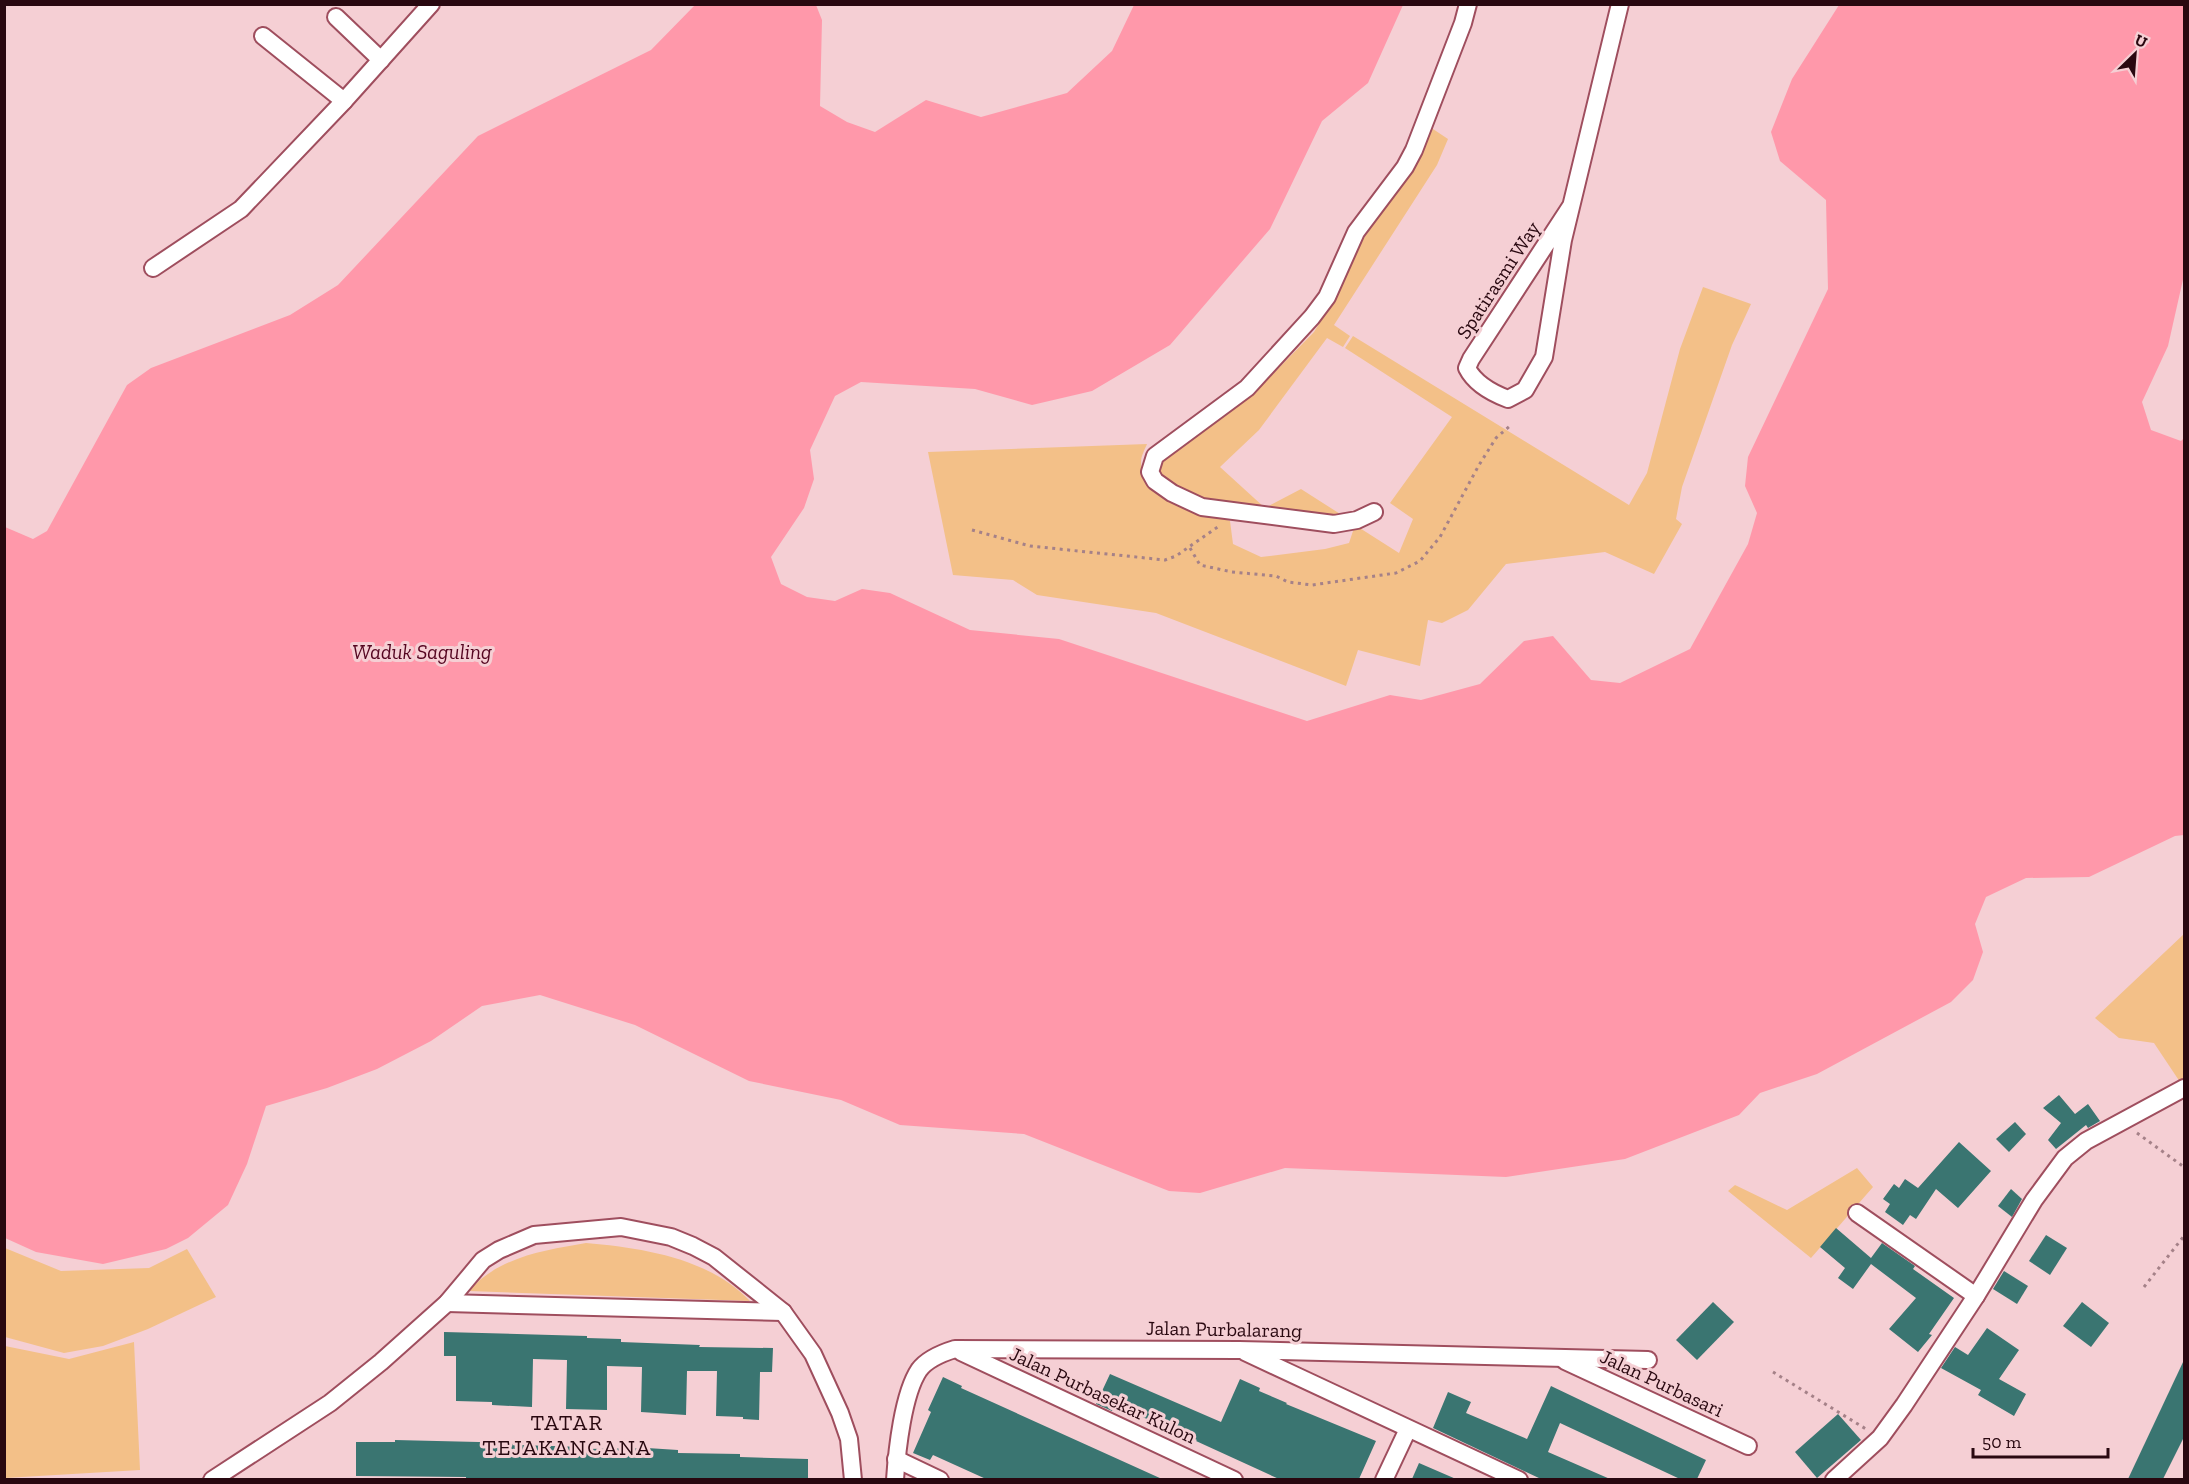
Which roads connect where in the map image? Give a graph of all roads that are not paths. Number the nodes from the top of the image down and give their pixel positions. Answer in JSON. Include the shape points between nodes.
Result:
{"nodes":[{"id":1,"x":430,"y":4,"type":"edge"},
{"id":2,"x":1468,"y":4,"type":"edge"},
{"id":3,"x":1620,"y":4,"type":"edge"},
{"id":4,"x":336,"y":17,"type":"dead end"},
{"id":5,"x":263,"y":36,"type":"dead end"},
{"id":6,"x":381,"y":60,"type":"junction"},
{"id":7,"x":344,"y":101,"type":"junction"},
{"id":8,"x":1571,"y":206,"type":"junction"},
{"id":9,"x":153,"y":268,"type":"dead end"},
{"id":10,"x":1374,"y":512,"type":"dead end"},
{"id":11,"x":2184,"y":1088,"type":"edge"},
{"id":12,"x":1857,"y":1212,"type":"dead end"},
{"id":13,"x":1976,"y":1296,"type":"junction"},
{"id":14,"x":447,"y":1303,"type":"junction"},
{"id":15,"x":783,"y":1312,"type":"junction"},
{"id":16,"x":955,"y":1349,"type":"junction"},
{"id":17,"x":1239,"y":1350,"type":"junction"},
{"id":18,"x":1559,"y":1358,"type":"junction"},
{"id":19,"x":1648,"y":1360,"type":"dead end"},
{"id":20,"x":1408,"y":1429,"type":"junction"},
{"id":21,"x":1748,"y":1446,"type":"dead end"},
{"id":22,"x":896,"y":1459,"type":"junction"},
{"id":23,"x":212,"y":1479,"type":"edge"},
{"id":24,"x":853,"y":1479,"type":"edge"},
{"id":25,"x":895,"y":1479,"type":"edge"},
{"id":26,"x":940,"y":1479,"type":"edge"},
{"id":27,"x":1234,"y":1479,"type":"edge"},
{"id":28,"x":1384,"y":1479,"type":"edge"},
{"id":29,"x":1519,"y":1479,"type":"edge"},
{"id":30,"x":1834,"y":1479,"type":"edge"}],
"edges":[{"from":1,"to":6,"type":"street"},
{"from":2,"to":10,"type":"street","via":[[1406,167],[1356,232],[1327,297],[1247,388],[1155,456],[1150,472],[1155,481],[1172,493],[1202,507],[1334,524]]},
{"from":3,"to":8,"type":"street","name":"Spatirasmi Way"},
{"from":4,"to":6,"type":"street"},
{"from":5,"to":7,"type":"street"},
{"from":6,"to":7,"type":"street"},
{"from":7,"to":9,"type":"street","via":[[241,210]]},
{"from":8,"to":8,"type":"street","name":"Spatirasmi Way","via":[[1544,357],[1525,390],[1508,399],[1493,393],[1467,368]]},
{"from":11,"to":13,"type":"street","via":[[2086,1141],[2065,1158],[2034,1200]]},
{"from":12,"to":13,"type":"street"},
{"from":13,"to":30,"type":"street","via":[[1880,1438]]},
{"from":14,"to":15,"type":"street"},
{"from":14,"to":15,"type":"street","via":[[483,1260],[499,1250],[534,1235],[621,1227],[671,1237],[714,1257]]},
{"from":14,"to":23,"type":"street","via":[[330,1403]]},
{"from":15,"to":24,"type":"street","via":[[813,1354],[840,1413],[849,1439]]},
{"from":16,"to":17,"type":"street","name":"Jalan Purbalarang"},
{"from":16,"to":22,"type":"street","name":"Jalan Purbalarang","via":[[939,1354],[920,1369],[907,1397]]},
{"from":16,"to":27,"type":"street","name":"Jalan Purbasekar Kulon"},
{"from":17,"to":18,"type":"street","name":"Jalan Purbalarang"},
{"from":17,"to":20,"type":"street"},
{"from":18,"to":19,"type":"street","name":"Jalan Purbalarang"},
{"from":18,"to":21,"type":"street","name":"Jalan Purbasari"},
{"from":20,"to":28,"type":"street"},
{"from":20,"to":29,"type":"street"},
{"from":22,"to":25,"type":"street","name":"Jalan Purbalarang"},
{"from":22,"to":26,"type":"street"}]}
